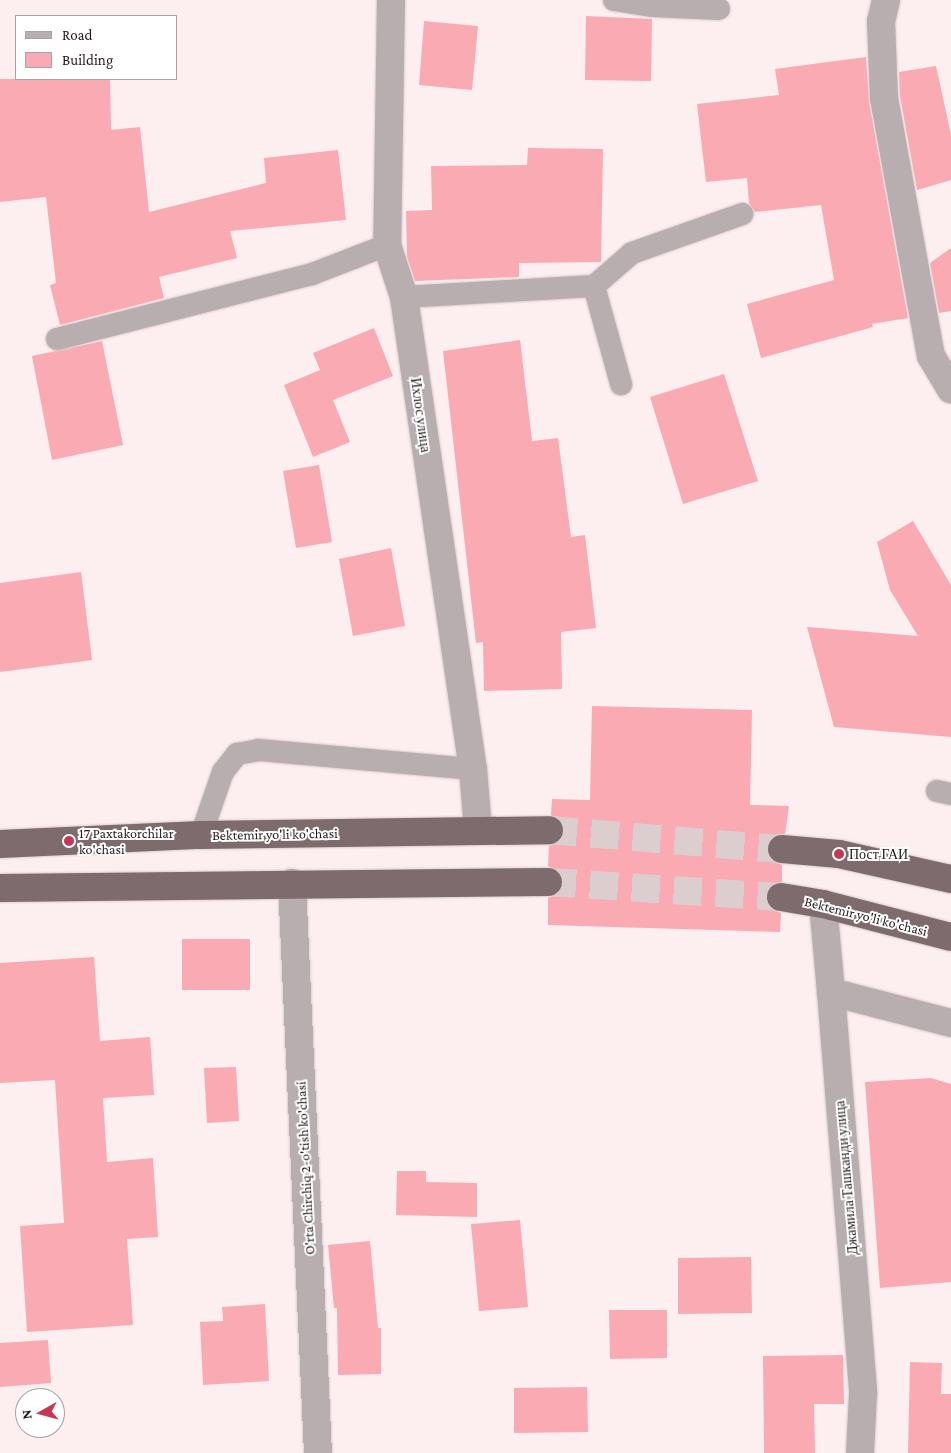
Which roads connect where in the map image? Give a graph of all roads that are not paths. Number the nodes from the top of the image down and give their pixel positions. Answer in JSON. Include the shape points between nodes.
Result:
{"nodes":[{"id":1,"x":391,"y":0,"type":"edge"},
{"id":2,"x":614,"y":0,"type":"edge"},
{"id":3,"x":886,"y":0,"type":"edge"},
{"id":4,"x":719,"y":9,"type":"dead end"},
{"id":5,"x":742,"y":214,"type":"dead end"},
{"id":6,"x":387,"y":245,"type":"junction"},
{"id":7,"x":594,"y":286,"type":"junction"},
{"id":8,"x":404,"y":297,"type":"junction"},
{"id":9,"x":57,"y":338,"type":"dead end"},
{"id":10,"x":621,"y":384,"type":"dead end"},
{"id":11,"x":951,"y":389,"type":"edge"},
{"id":12,"x":473,"y":769,"type":"junction"},
{"id":13,"x":478,"y":830,"type":"junction"},
{"id":14,"x":550,"y":830,"type":"tunnel mouth"},
{"id":15,"x":200,"y":835,"type":"junction"},
{"id":16,"x":1,"y":840,"type":"edge"},
{"id":17,"x":782,"y":849,"type":"tunnel mouth"},
{"id":18,"x":951,"y":878,"type":"edge"},
{"id":19,"x":548,"y":882,"type":"tunnel mouth"},
{"id":20,"x":292,"y":883,"type":"junction"},
{"id":21,"x":0,"y":888,"type":"edge"},
{"id":22,"x":781,"y":897,"type":"tunnel mouth"},
{"id":23,"x":823,"y":904,"type":"junction"},
{"id":24,"x":951,"y":936,"type":"edge"},
{"id":25,"x":830,"y":992,"type":"junction"},
{"id":26,"x":951,"y":1023,"type":"edge"},
{"id":27,"x":318,"y":1453,"type":"edge"},
{"id":28,"x":860,"y":1453,"type":"edge"}],
"edges":[{"from":1,"to":6,"type":"street","name":"Ихлос улица"},
{"from":2,"to":4,"type":"lane","via":[[653,6]]},
{"from":3,"to":11,"type":"street","via":[[881,21],[884,98],[930,356]]},
{"from":5,"to":7,"type":"lane","via":[[632,253]]},
{"from":6,"to":8,"type":"street","name":"Ихлос улица"},
{"from":6,"to":9,"type":"lane","via":[[312,274]]},
{"from":7,"to":8,"type":"lane"},
{"from":7,"to":10,"type":"lane"},
{"from":8,"to":12,"type":"street","name":"Ихлос улица"},
{"from":12,"to":13,"type":"street","name":"Ихлос улица"},
{"from":12,"to":15,"type":"lane","via":[[260,750],[237,754],[223,772]]},
{"from":13,"to":14,"type":"highway","name":"Bektemir yo'li ko'chasi"},
{"from":13,"to":15,"type":"highway","name":"Bektemir yo'li ko'chasi"},
{"from":15,"to":16,"type":"highway","name":"Bektemir yo'li ko'chasi"},
{"from":17,"to":18,"type":"highway","via":[[839,854]]},
{"from":19,"to":20,"type":"highway"},
{"from":20,"to":21,"type":"highway"},
{"from":20,"to":27,"type":"street","name":"O'rta Chirchiq 2-o'tish ko'chasi"},
{"from":22,"to":23,"type":"highway","name":"Bektemir yo'li ko'chasi"},
{"from":23,"to":24,"type":"highway","name":"Bektemir yo'li ko'chasi"},
{"from":23,"to":25,"type":"street","name":"Джамила Ташканди улица"},
{"from":25,"to":26,"type":"street"},
{"from":25,"to":28,"type":"street","name":"Джамила Ташканди улица","via":[[863,1394]]}]}
